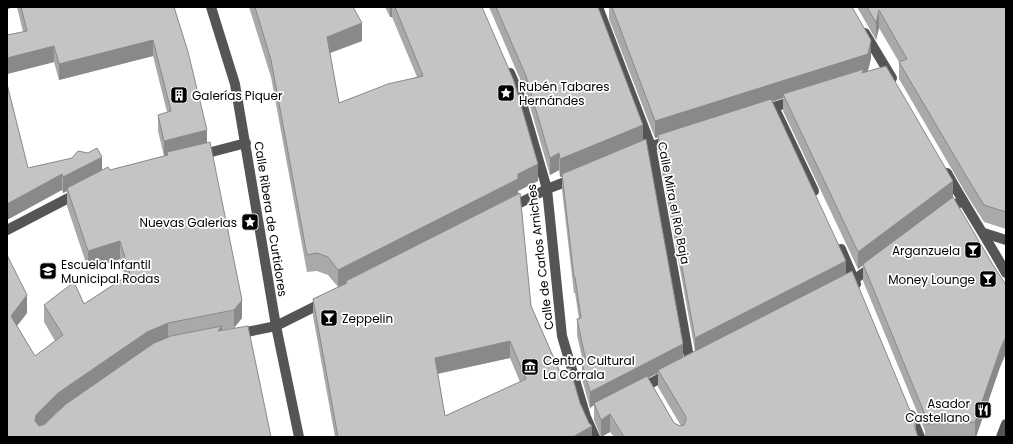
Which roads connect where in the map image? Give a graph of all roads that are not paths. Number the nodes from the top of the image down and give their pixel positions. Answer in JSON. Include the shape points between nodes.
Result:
{"nodes":[{"id":1,"x":211,"y":7,"type":"edge"},
{"id":2,"x":602,"y":12,"type":"edge"},
{"id":3,"x":860,"y":25,"type":"edge"},
{"id":4,"x":505,"y":62,"type":"edge"},
{"id":5,"x":896,"y":86,"type":"edge"},
{"id":6,"x":805,"y":98,"type":"edge"},
{"id":7,"x":774,"y":107,"type":"junction"},
{"id":8,"x":753,"y":114,"type":"edge"},
{"id":9,"x":680,"y":137,"type":"edge"},
{"id":10,"x":246,"y":143,"type":"junction"},
{"id":11,"x":651,"y":146,"type":"junction"},
{"id":12,"x":629,"y":155,"type":"edge"},
{"id":13,"x":194,"y":157,"type":"edge"},
{"id":14,"x":944,"y":168,"type":"edge"},
{"id":15,"x":586,"y":173,"type":"edge"},
{"id":16,"x":90,"y":187,"type":"edge"},
{"id":17,"x":547,"y":189,"type":"junction"},
{"id":18,"x":818,"y":200,"type":"edge"},
{"id":19,"x":962,"y":200,"type":"junction"},
{"id":20,"x":496,"y":215,"type":"edge"},
{"id":21,"x":937,"y":219,"type":"edge"},
{"id":22,"x":7,"y":230,"type":"edge"},
{"id":23,"x":984,"y":233,"type":"junction"},
{"id":24,"x":1006,"y":240,"type":"edge"},
{"id":25,"x":838,"y":243,"type":"edge"},
{"id":26,"x":880,"y":261,"type":"edge"},
{"id":27,"x":1006,"y":273,"type":"edge"},
{"id":28,"x":855,"y":279,"type":"junction"},
{"id":29,"x":834,"y":290,"type":"edge"},
{"id":30,"x":861,"y":294,"type":"edge"},
{"id":31,"x":335,"y":296,"type":"edge"},
{"id":32,"x":276,"y":326,"type":"junction"},
{"id":33,"x":230,"y":335,"type":"edge"},
{"id":34,"x":628,"y":395,"type":"edge"},
{"id":35,"x":908,"y":408,"type":"edge"},
{"id":36,"x":1006,"y":424,"type":"edge"},
{"id":37,"x":299,"y":437,"type":"edge"},
{"id":38,"x":595,"y":437,"type":"edge"},
{"id":39,"x":920,"y":437,"type":"edge"},
{"id":40,"x":1001,"y":437,"type":"edge"}],
"edges":[{"from":1,"to":10,"type":"street","name":"Calle Ribera de Curtidores","via":[[235,84]]},
{"from":2,"to":11,"type":"street","name":"Calle Mira el Río Baja"},
{"from":3,"to":5,"type":"street","via":[[885,74]]},
{"from":4,"to":17,"type":"street","name":"Calle de Carlos Arniches","via":[[520,96]]},
{"from":6,"to":7,"type":"street"},
{"from":7,"to":8,"type":"street"},
{"from":7,"to":18,"type":"street"},
{"from":9,"to":11,"type":"street"},
{"from":10,"to":13,"type":"street"},
{"from":10,"to":32,"type":"street","name":"Calle Ribera de Curtidores"},
{"from":11,"to":12,"type":"street"},
{"from":11,"to":34,"type":"street","name":"Calle Mira el Río Baja","via":[[687,365],[651,388]]},
{"from":14,"to":19,"type":"street"},
{"from":15,"to":17,"type":"street"},
{"from":16,"to":22,"type":"street"},
{"from":17,"to":20,"type":"street"},
{"from":17,"to":38,"type":"street","name":"Calle de Carlos Arniches","via":[[562,336],[590,415]]},
{"from":19,"to":21,"type":"street"},
{"from":19,"to":23,"type":"street"},
{"from":23,"to":24,"type":"street"},
{"from":23,"to":27,"type":"street"},
{"from":25,"to":28,"type":"street"},
{"from":26,"to":28,"type":"street"},
{"from":28,"to":29,"type":"street"},
{"from":28,"to":30,"type":"street"},
{"from":31,"to":32,"type":"street"},
{"from":32,"to":33,"type":"street"},
{"from":32,"to":37,"type":"street","name":"Calle Ribera de Curtidores"},
{"from":35,"to":39,"type":"street"},
{"from":36,"to":40,"type":"street"}]}
